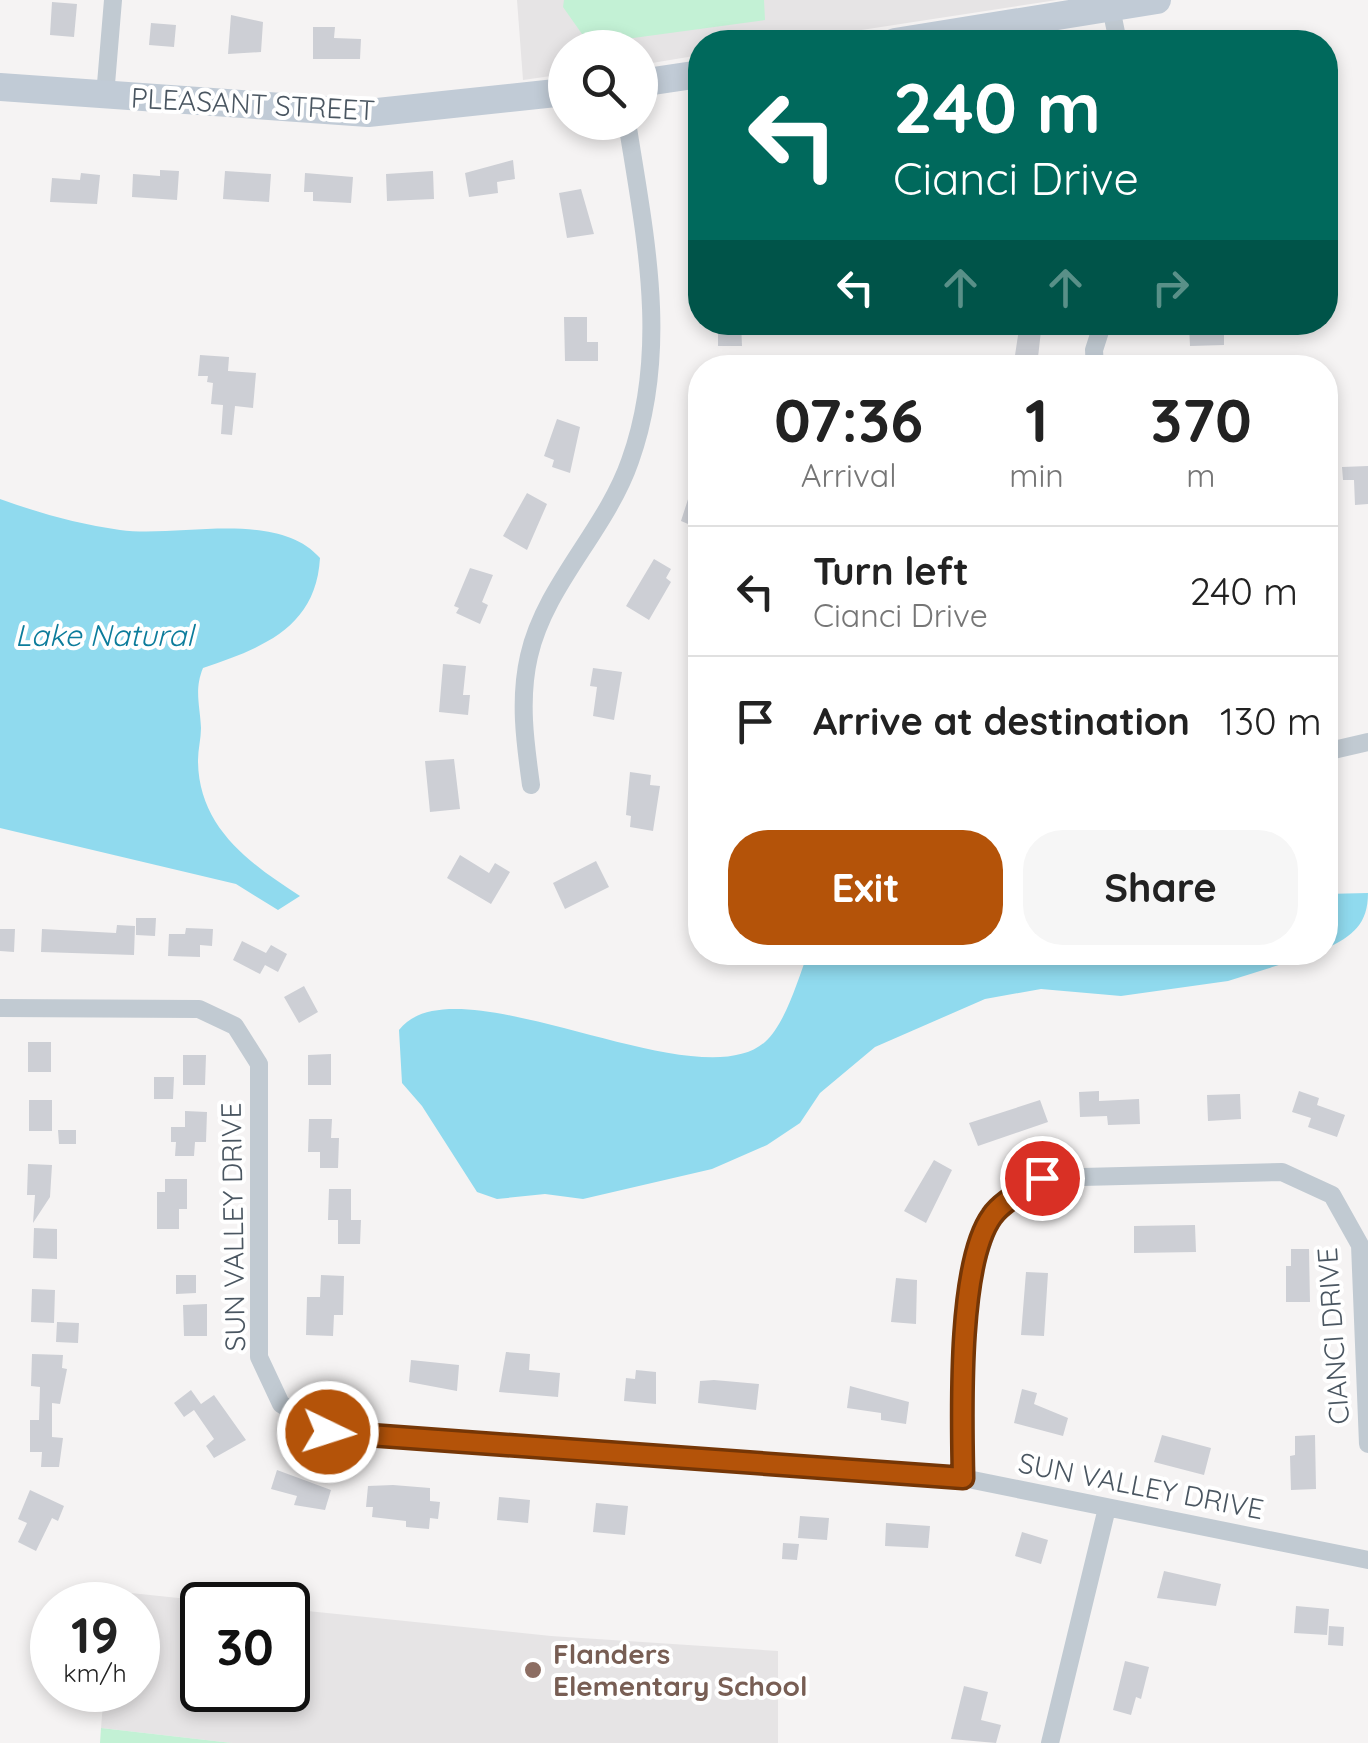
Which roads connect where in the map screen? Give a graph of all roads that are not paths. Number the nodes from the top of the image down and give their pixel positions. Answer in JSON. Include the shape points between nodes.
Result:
{"nodes":[{"id":1,"x":113,"y":0,"type":"edge"},
{"id":2,"x":1157,"y":0,"type":"edge"},
{"id":3,"x":1111,"y":8,"type":"junction"},
{"id":4,"x":971,"y":30,"type":"edge"},
{"id":5,"x":1116,"y":30,"type":"edge"},
{"id":6,"x":688,"y":76,"type":"edge"},
{"id":7,"x":658,"y":80,"type":"edge"},
{"id":8,"x":0,"y":87,"type":"edge"},
{"id":9,"x":548,"y":94,"type":"edge"},
{"id":10,"x":105,"y":96,"type":"junction"},
{"id":11,"x":630,"y":140,"type":"edge"},
{"id":12,"x":1368,"y":742,"type":"edge"},
{"id":13,"x":1338,"y":749,"type":"edge"},
{"id":14,"x":531,"y":785,"type":"dead end"},
{"id":15,"x":0,"y":1008,"type":"edge"},
{"id":16,"x":1368,"y":1444,"type":"edge"},
{"id":17,"x":963,"y":1478,"type":"junction"},
{"id":18,"x":1108,"y":1508,"type":"junction"},
{"id":19,"x":1368,"y":1560,"type":"edge"},
{"id":20,"x":1050,"y":1743,"type":"edge"}],
"edges":[{"from":1,"to":10,"type":"street"},
{"from":2,"to":3,"type":"street"},
{"from":3,"to":4,"type":"street"},
{"from":3,"to":5,"type":"street"},
{"from":6,"to":7,"type":"street"},
{"from":8,"to":10,"type":"street","name":"PLEASANT STREET"},
{"from":9,"to":10,"type":"street","name":"PLEASANT STREET","via":[[368,113]]},
{"from":11,"to":14,"type":"street","via":[[654,314],[650,364],[631,459],[611,507],[548,608],[529,654],[524,734]]},
{"from":12,"to":13,"type":"street"},
{"from":15,"to":17,"type":"street","name":"SUN VALLEY DRIVE","via":[[199,1010],[236,1026],[259,1064],[259,1357],[280,1404],[328,1432]]},
{"from":16,"to":17,"type":"street","name":"CIANCI DRIVE","via":[[1360,1245],[1332,1195],[1282,1172],[1042,1178],[992,1216],[972,1275],[962,1366]]},
{"from":17,"to":18,"type":"street","name":"SUN VALLEY DRIVE"},
{"from":18,"to":19,"type":"street","name":"SUN VALLEY DRIVE"},
{"from":18,"to":20,"type":"street"}]}
